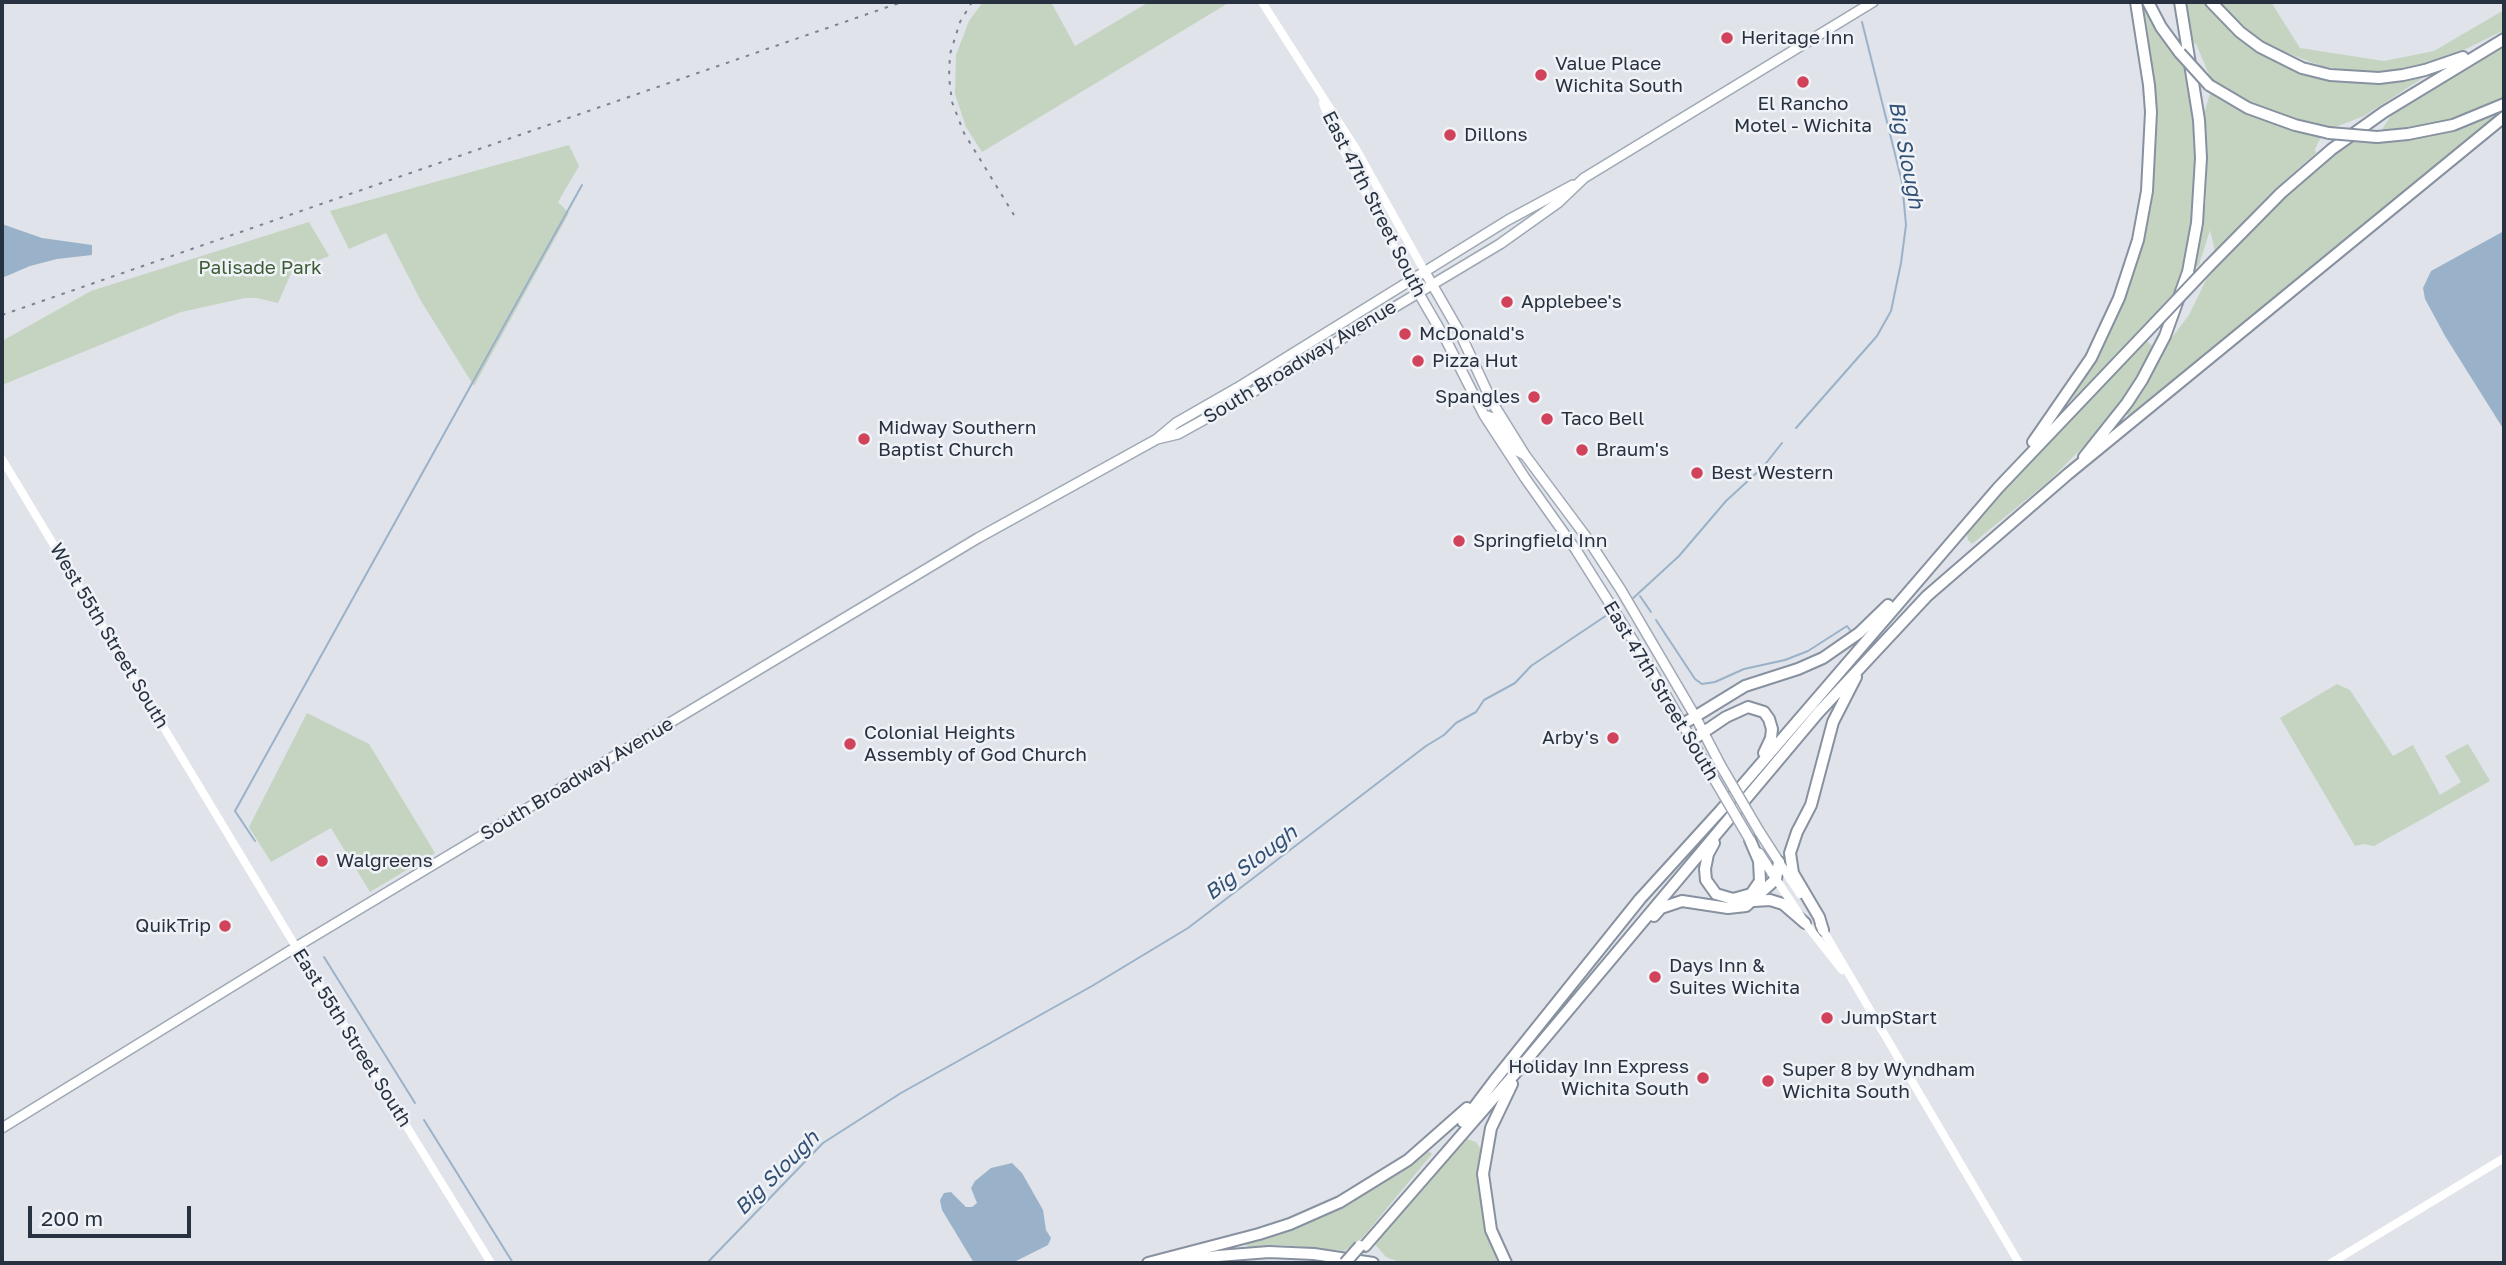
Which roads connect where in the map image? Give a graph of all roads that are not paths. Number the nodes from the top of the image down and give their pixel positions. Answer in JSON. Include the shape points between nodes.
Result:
{"nodes":[{"id":1,"x":1262,"y":2,"type":"edge"},
{"id":2,"x":1873,"y":2,"type":"edge"},
{"id":3,"x":2136,"y":2,"type":"edge"},
{"id":4,"x":2148,"y":2,"type":"edge"},
{"id":5,"x":2180,"y":2,"type":"edge"},
{"id":6,"x":2211,"y":2,"type":"edge"},
{"id":7,"x":2504,"y":39,"type":"edge"},
{"id":8,"x":1318,"y":91,"type":"junction"},
{"id":9,"x":2504,"y":104,"type":"edge"},
{"id":10,"x":2504,"y":117,"type":"edge"},
{"id":11,"x":1578,"y":183,"type":"junction"},
{"id":12,"x":1425,"y":272,"type":"junction"},
{"id":13,"x":1411,"y":280,"type":"junction"},
{"id":14,"x":1432,"y":283,"type":"junction"},
{"id":15,"x":1418,"y":292,"type":"junction"},
{"id":16,"x":1454,"y":358,"type":"junction"},
{"id":17,"x":1492,"y":401,"type":"junction"},
{"id":18,"x":1484,"y":415,"type":"junction"},
{"id":19,"x":1157,"y":439,"type":"junction"},
{"id":20,"x":1525,"y":455,"type":"junction"},
{"id":21,"x":2,"y":459,"type":"edge"},
{"id":22,"x":2067,"y":474,"type":"junction"},
{"id":23,"x":1998,"y":488,"type":"junction"},
{"id":24,"x":1963,"y":527,"type":"junction"},
{"id":25,"x":1880,"y":644,"type":"junction"},
{"id":26,"x":1695,"y":716,"type":"junction"},
{"id":27,"x":1683,"y":724,"type":"junction"},
{"id":28,"x":1704,"y":733,"type":"junction"},
{"id":29,"x":1692,"y":740,"type":"junction"},
{"id":30,"x":1756,"y":768,"type":"junction"},
{"id":31,"x":216,"y":812,"type":"joint"},
{"id":32,"x":1725,"y":822,"type":"junction"},
{"id":33,"x":1750,"y":840,"type":"junction"},
{"id":34,"x":1779,"y":862,"type":"junction"},
{"id":35,"x":1776,"y":879,"type":"junction"},
{"id":36,"x":1754,"y":901,"type":"junction"},
{"id":37,"x":1805,"y":923,"type":"junction"},
{"id":38,"x":1823,"y":930,"type":"junction"},
{"id":39,"x":296,"y":947,"type":"junction"},
{"id":40,"x":1605,"y":965,"type":"junction"},
{"id":41,"x":1849,"y":978,"type":"junction"},
{"id":42,"x":1520,"y":1069,"type":"junction"},
{"id":43,"x":1494,"y":1081,"type":"junction"},
{"id":44,"x":2,"y":1128,"type":"edge"},
{"id":45,"x":2504,"y":1158,"type":"edge"},
{"id":46,"x":1363,"y":1246,"type":"junction"},
{"id":47,"x":491,"y":1263,"type":"edge"},
{"id":48,"x":1148,"y":1263,"type":"edge"},
{"id":49,"x":1174,"y":1263,"type":"edge"},
{"id":50,"x":1345,"y":1263,"type":"edge"},
{"id":51,"x":1351,"y":1263,"type":"edge"},
{"id":52,"x":1373,"y":1263,"type":"edge"},
{"id":53,"x":1506,"y":1263,"type":"edge"},
{"id":54,"x":2019,"y":1263,"type":"edge"},
{"id":55,"x":2331,"y":1263,"type":"edge"}],
"edges":[{"from":1,"to":8,"type":"street"},
{"from":2,"to":11,"type":"main road","name":"South Broadway Avenue"},
{"from":3,"to":23,"type":"highway","via":[[2151,112],[2148,181],[2138,240],[2119,298],[2091,358]]},
{"from":4,"to":9,"type":"highway","bridge":true,"via":[[2180,53],[2209,85],[2248,108],[2295,125],[2377,137],[2408,134],[2453,125]]},
{"from":5,"to":22,"type":"highway","via":[[2201,158],[2188,272],[2165,336],[2142,380]]},
{"from":6,"to":7,"type":"highway","via":[[2260,47],[2302,68],[2330,75],[2379,78],[2425,70]]},
{"from":7,"to":23,"type":"highway","bridge":true,"via":[[2384,112],[2281,192]]},
{"from":8,"to":12,"type":"street","name":"East 47th Street South"},
{"from":8,"to":13,"type":"street","name":"East 47th Street South","via":[[1332,130]]},
{"from":10,"to":22,"type":"highway"},
{"from":11,"to":12,"type":"main road","name":"South Broadway Avenue"},
{"from":11,"to":14,"type":"main road","name":"South Broadway Avenue","via":[[1538,218]]},
{"from":12,"to":13,"type":"main road","name":"South Broadway Avenue"},
{"from":12,"to":14,"type":"main road","name":"East 47th Street South"},
{"from":13,"to":15,"type":"main road","name":"East 47th Street South"},
{"from":13,"to":19,"type":"main road","name":"South Broadway Avenue","via":[[1175,423]]},
{"from":14,"to":15,"type":"main road","name":"South Broadway Avenue"},
{"from":14,"to":17,"type":"main road","name":"East 47th Street South"},
{"from":15,"to":16,"type":"main road","name":"East 47th Street South"},
{"from":15,"to":19,"type":"main road","name":"South Broadway Avenue","via":[[1243,398],[1178,434]]},
{"from":16,"to":17,"type":"main road","via":[[1483,402]]},
{"from":16,"to":18,"type":"main road","name":"East 47th Street South"},
{"from":17,"to":20,"type":"main road","name":"East 47th Street South"},
{"from":18,"to":20,"type":"main road","via":[[1494,418],[1514,449]]},
{"from":18,"to":27,"type":"main road","name":"East 47th Street South","via":[[1562,528]]},
{"from":19,"to":39,"type":"main road","name":"South Broadway Avenue","via":[[978,538]]},
{"from":20,"to":26,"type":"main road","name":"East 47th Street South","via":[[1621,590]]},
{"from":21,"to":31,"type":"street","name":"West 55th Street South"},
{"from":22,"to":25,"type":"highway","via":[[1927,596]]},
{"from":23,"to":24,"type":"highway"},
{"from":24,"to":26,"type":"highway","via":[[1845,643],[1823,658],[1745,687]]},
{"from":24,"to":30,"type":"highway"},
{"from":25,"to":32,"type":"highway"},
{"from":25,"to":38,"type":"highway","via":[[1851,684],[1833,722],[1811,805],[1790,853],[1793,873]]},
{"from":26,"to":27,"type":"highway"},
{"from":26,"to":28,"type":"main road","name":"East 47th Street South"},
{"from":27,"to":29,"type":"main road","name":"East 47th Street South"},
{"from":28,"to":29,"type":"highway"},
{"from":28,"to":30,"type":"highway","via":[[1748,708],[1764,712],[1771,738]]},
{"from":28,"to":34,"type":"main road","name":"East 47th Street South","bridge":true},
{"from":29,"to":33,"type":"main road","name":"East 47th Street South","bridge":true},
{"from":30,"to":43,"type":"highway","via":[[1640,899]]},
{"from":31,"to":39,"type":"street","name":"East 55th Street South"},
{"from":32,"to":33,"type":"highway","via":[[1707,854],[1705,869],[1706,880],[1716,894],[1733,899],[1756,888],[1760,867]]},
{"from":32,"to":40,"type":"highway"},
{"from":33,"to":35,"type":"main road","name":"East 47th Street South"},
{"from":34,"to":35,"type":"highway"},
{"from":34,"to":38,"type":"street","name":"East 47th Street South"},
{"from":35,"to":36,"type":"highway"},
{"from":35,"to":37,"type":"street","name":"East 47th Street South"},
{"from":36,"to":37,"type":"highway","via":[[1783,904]]},
{"from":36,"to":40,"type":"highway","via":[[1728,908],[1672,903],[1661,908]]},
{"from":37,"to":41,"type":"street","name":"East 47th Street South"},
{"from":38,"to":41,"type":"street","name":"East 47th Street South"},
{"from":39,"to":44,"type":"main road","name":"South Broadway Avenue"},
{"from":39,"to":47,"type":"street","name":"East 55th Street South"},
{"from":40,"to":42,"type":"highway"},
{"from":41,"to":54,"type":"street","name":"East 47th Street South"},
{"from":42,"to":46,"type":"highway"},
{"from":42,"to":53,"type":"highway","via":[[1491,1128],[1483,1174],[1491,1230]]},
{"from":43,"to":46,"type":"highway"},
{"from":43,"to":48,"type":"highway","via":[[1408,1160],[1340,1202],[1259,1234]]},
{"from":45,"to":55,"type":"street"},
{"from":46,"to":50,"type":"highway","bridge":true},
{"from":46,"to":51,"type":"highway","bridge":true},
{"from":49,"to":52,"type":"highway","via":[[1284,1252]]}]}
